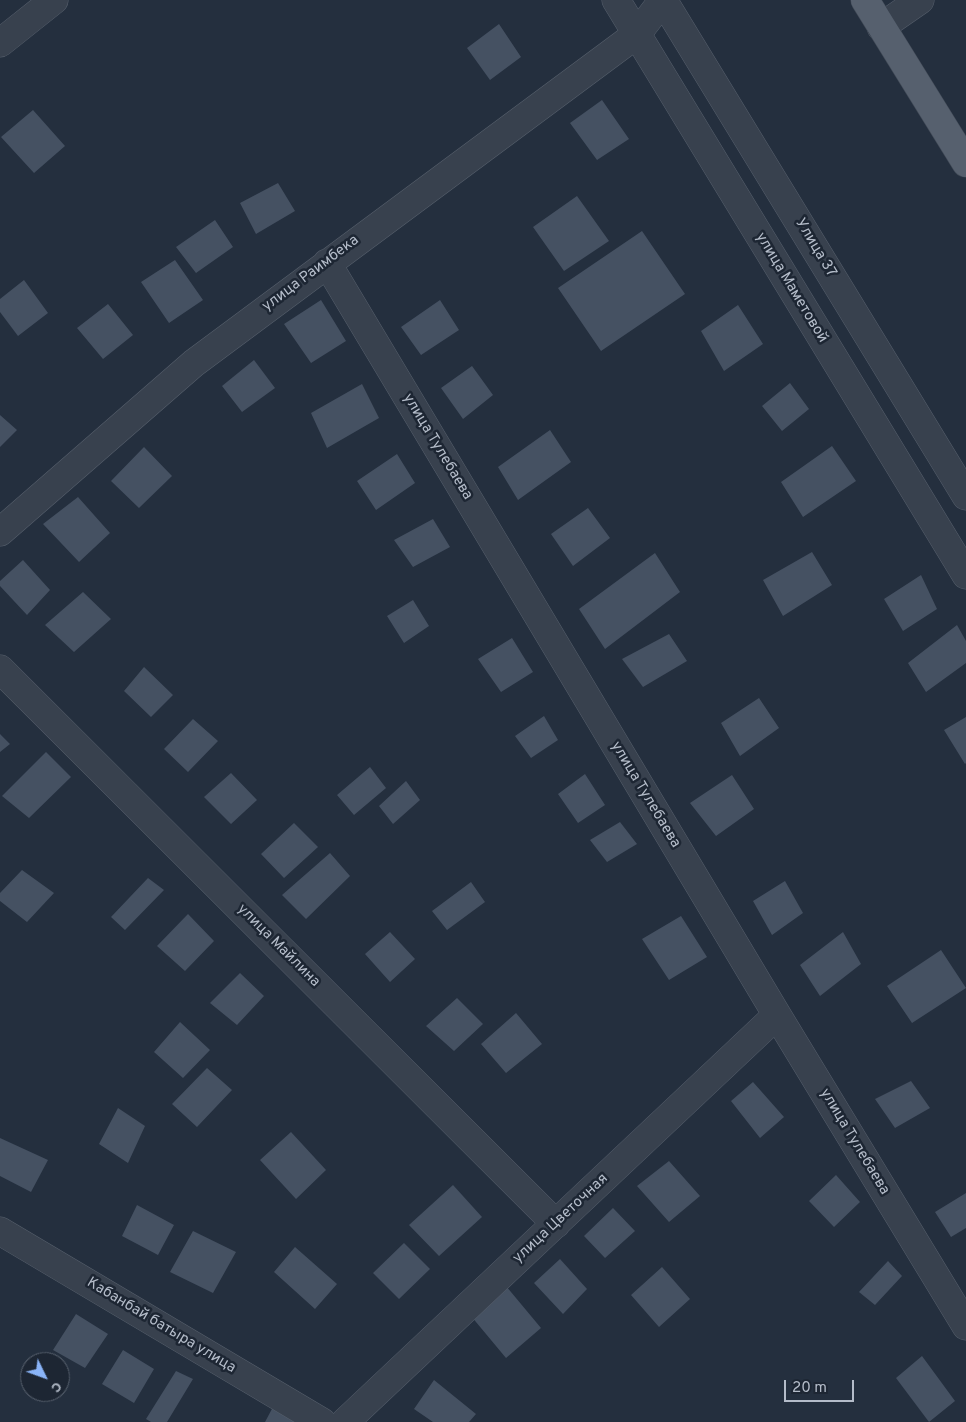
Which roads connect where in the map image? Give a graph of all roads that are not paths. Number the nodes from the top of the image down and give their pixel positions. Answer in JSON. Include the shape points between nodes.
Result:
{"nodes":[{"id":1,"x":54,"y":0,"type":"edge"},
{"id":2,"x":616,"y":0,"type":"edge"},
{"id":3,"x":663,"y":0,"type":"edge"},
{"id":4,"x":865,"y":0,"type":"edge"},
{"id":5,"x":920,"y":0,"type":"edge"},
{"id":6,"x":881,"y":27,"type":"junction"},
{"id":7,"x":637,"y":34,"type":"junction"},
{"id":8,"x":0,"y":43,"type":"edge"},
{"id":9,"x":966,"y":163,"type":"edge"},
{"id":10,"x":327,"y":262,"type":"junction"},
{"id":11,"x":966,"y":496,"type":"edge"},
{"id":12,"x":0,"y":532,"type":"edge"},
{"id":13,"x":966,"y":575,"type":"edge"},
{"id":14,"x":0,"y":669,"type":"edge"},
{"id":15,"x":777,"y":1015,"type":"junction"},
{"id":16,"x":556,"y":1224,"type":"junction"},
{"id":17,"x":0,"y":1231,"type":"edge"},
{"id":18,"x":966,"y":1326,"type":"edge"},
{"id":19,"x":322,"y":1422,"type":"edge"},
{"id":20,"x":345,"y":1422,"type":"edge"}],
"edges":[{"from":1,"to":8,"type":"street"},
{"from":2,"to":7,"type":"street","name":"улица Маметовой"},
{"from":3,"to":7,"type":"street","name":"улица Раимбека"},
{"from":3,"to":11,"type":"street","name":"Улица 37"},
{"from":4,"to":6,"type":"main road"},
{"from":5,"to":6,"type":"street"},
{"from":6,"to":9,"type":"main road"},
{"from":7,"to":10,"type":"street","name":"улица Раимбека"},
{"from":7,"to":13,"type":"street","name":"улица Маметовой"},
{"from":10,"to":12,"type":"street","name":"улица Раимбека","via":[[194,363]]},
{"from":10,"to":15,"type":"street","name":"улица Тулебаева"},
{"from":14,"to":16,"type":"street","name":"улица Майлина"},
{"from":15,"to":16,"type":"street","name":"улица Цветочная"},
{"from":15,"to":18,"type":"street","name":"улица Тулебаева"},
{"from":16,"to":20,"type":"street","name":"улица Цветочная"},
{"from":17,"to":19,"type":"street","name":"Кабанбай батыра улица"}]}
